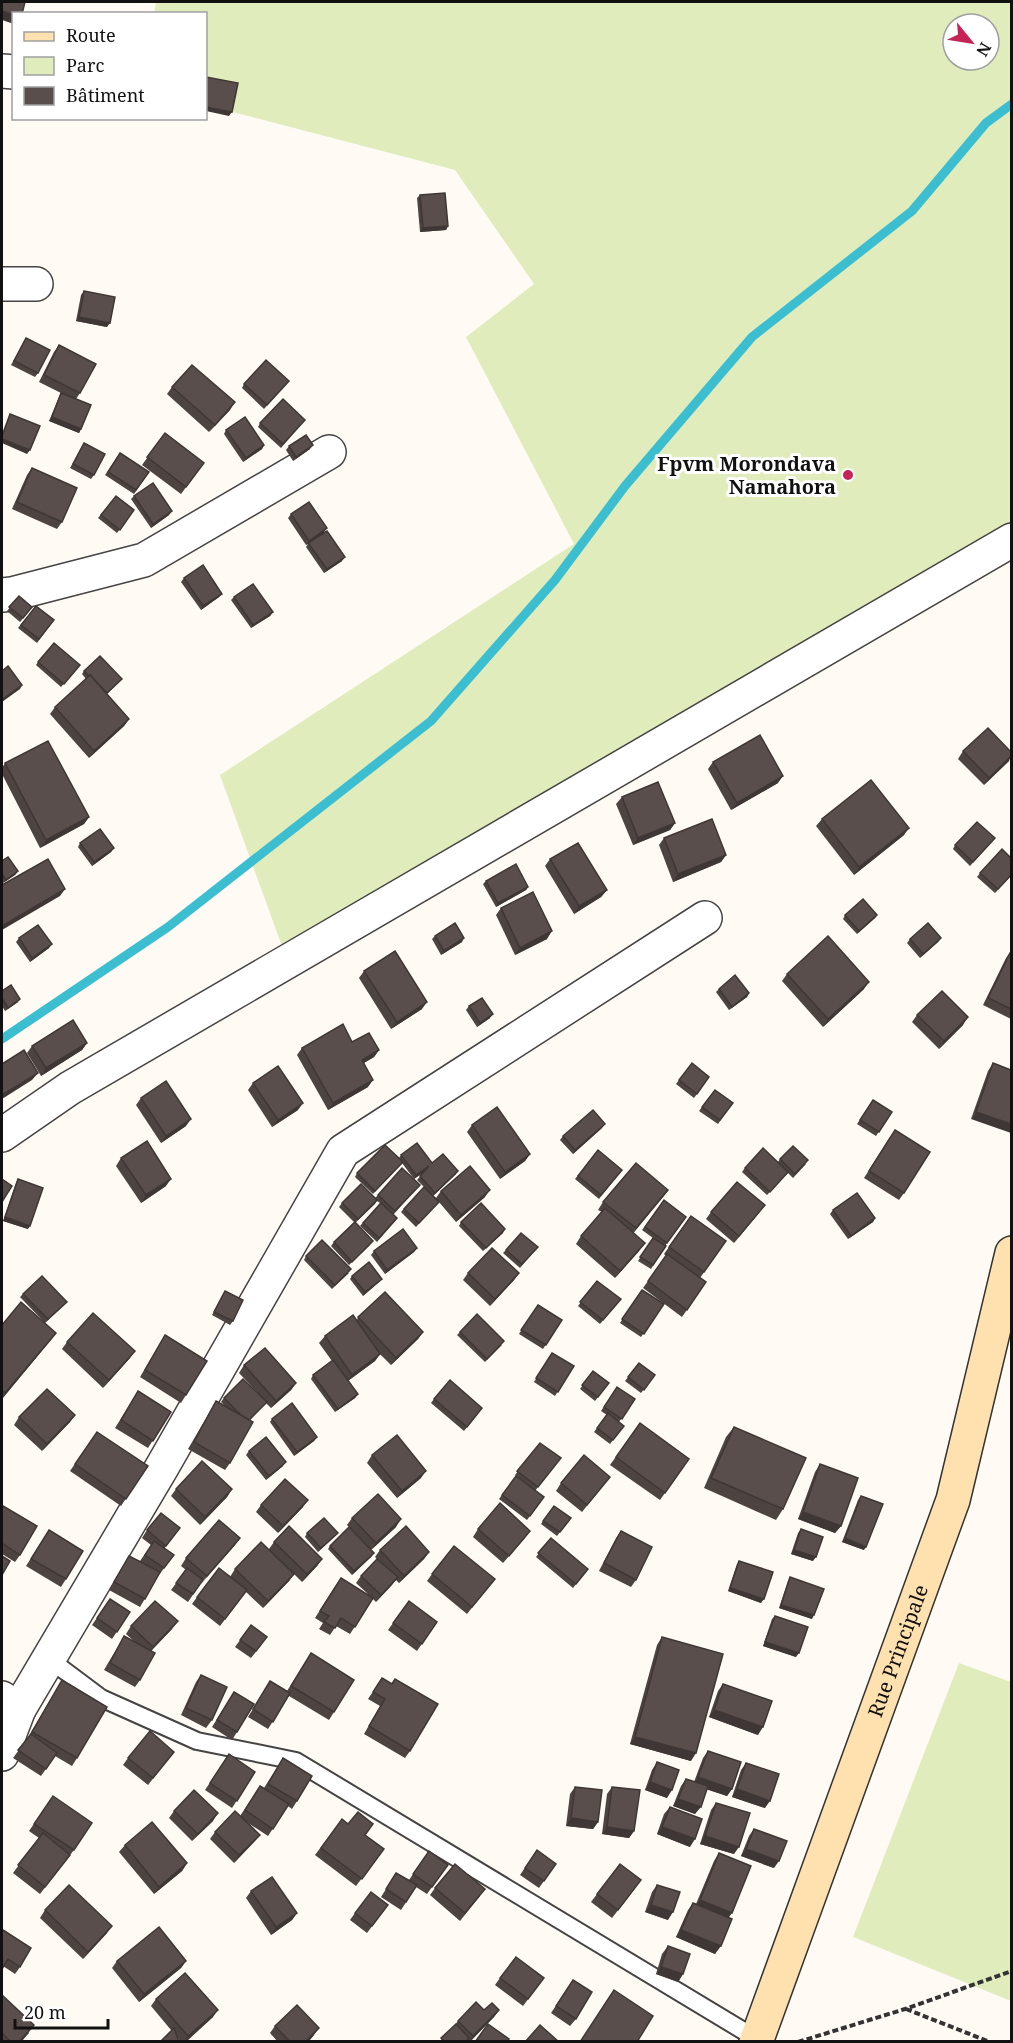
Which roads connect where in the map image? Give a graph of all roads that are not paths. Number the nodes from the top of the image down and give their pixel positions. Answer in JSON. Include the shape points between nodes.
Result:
{"nodes":[{"id":1,"x":2,"y":284,"type":"edge"},
{"id":2,"x":36,"y":284,"type":"dead end"},
{"id":3,"x":329,"y":452,"type":"dead end"},
{"id":4,"x":1011,"y":540,"type":"edge"},
{"id":5,"x":2,"y":595,"type":"edge"},
{"id":6,"x":705,"y":918,"type":"dead end"},
{"id":7,"x":2,"y":1135,"type":"edge"},
{"id":8,"x":1011,"y":1253,"type":"edge"},
{"id":9,"x":49,"y":1659,"type":"junction"},
{"id":10,"x":10,"y":1704,"type":"edge"},
{"id":11,"x":2,"y":1754,"type":"edge"},
{"id":12,"x":756,"y":2040,"type":"edge"}],
"edges":[{"from":1,"to":2,"type":"street"},
{"from":3,"to":5,"type":"street","via":[[144,560]]},
{"from":4,"to":7,"type":"street","via":[[70,1088]]},
{"from":6,"to":9,"type":"street","via":[[343,1151]]},
{"from":8,"to":12,"type":"main road","name":"Rue Principale","via":[[953,1500]]},
{"from":9,"to":10,"type":"street"},
{"from":9,"to":12,"type":"lane","via":[[101,1698],[197,1741],[296,1761]]},
{"from":10,"to":11,"type":"street"}]}
